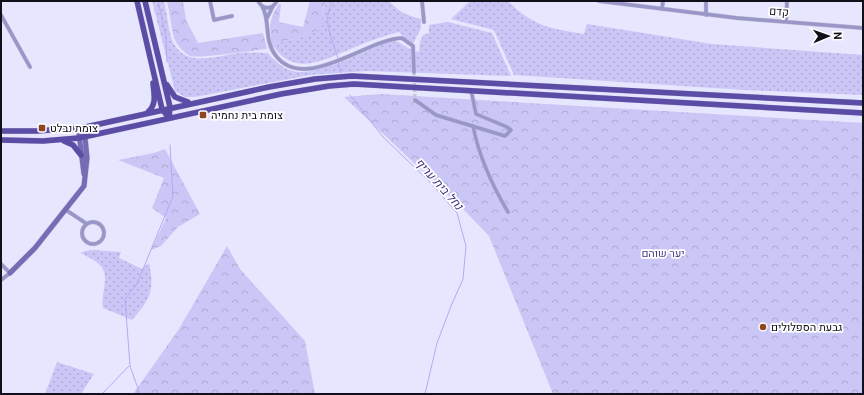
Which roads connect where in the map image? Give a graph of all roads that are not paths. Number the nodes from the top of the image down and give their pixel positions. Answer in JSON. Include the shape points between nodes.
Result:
{"nodes":[{"id":1,"x":137,"y":1,"type":"edge"},
{"id":2,"x":145,"y":1,"type":"edge"},
{"id":3,"x":210,"y":1,"type":"edge"},
{"id":4,"x":258,"y":1,"type":"edge"},
{"id":5,"x":277,"y":1,"type":"edge"},
{"id":6,"x":422,"y":1,"type":"edge"},
{"id":7,"x":600,"y":1,"type":"edge"},
{"id":8,"x":663,"y":1,"type":"edge"},
{"id":9,"x":706,"y":1,"type":"edge"},
{"id":10,"x":788,"y":1,"type":"edge"},
{"id":11,"x":618,"y":2,"type":"edge"},
{"id":12,"x":262,"y":6,"type":"junction"},
{"id":13,"x":273,"y":6,"type":"junction"},
{"id":14,"x":662,"y":9,"type":"junction"},
{"id":15,"x":1,"y":15,"type":"edge"},
{"id":16,"x":706,"y":15,"type":"junction"},
{"id":17,"x":232,"y":16,"type":"dead end"},
{"id":18,"x":266,"y":20,"type":"junction"},
{"id":19,"x":424,"y":22,"type":"dead end"},
{"id":20,"x":786,"y":22,"type":"junction"},
{"id":21,"x":863,"y":28,"type":"edge"},
{"id":22,"x":149,"y":55,"type":"junction"},
{"id":23,"x":160,"y":66,"type":"junction"},
{"id":24,"x":30,"y":67,"type":"dead end"},
{"id":25,"x":414,"y":72,"type":"tunnel mouth"},
{"id":26,"x":471,"y":90,"type":"junction"},
{"id":27,"x":415,"y":100,"type":"dead end"},
{"id":28,"x":193,"y":103,"type":"junction"},
{"id":29,"x":863,"y":104,"type":"edge"},
{"id":30,"x":170,"y":107,"type":"junction"},
{"id":31,"x":162,"y":109,"type":"junction"},
{"id":32,"x":146,"y":113,"type":"junction"},
{"id":33,"x":863,"y":113,"type":"edge"},
{"id":34,"x":169,"y":118,"type":"junction"},
{"id":35,"x":472,"y":126,"type":"junction"},
{"id":36,"x":81,"y":128,"type":"junction"},
{"id":37,"x":1,"y":131,"type":"edge"},
{"id":38,"x":85,"y":137,"type":"junction"},
{"id":39,"x":79,"y":138,"type":"junction"},
{"id":40,"x":1,"y":140,"type":"edge"},
{"id":41,"x":61,"y":140,"type":"junction"},
{"id":42,"x":81,"y":155,"type":"junction"},
{"id":43,"x":85,"y":179,"type":"junction"},
{"id":44,"x":66,"y":210,"type":"junction"},
{"id":45,"x":508,"y":212,"type":"dead end"},
{"id":46,"x":88,"y":224,"type":"junction"},
{"id":47,"x":1,"y":264,"type":"edge"},
{"id":48,"x":10,"y":272,"type":"junction"},
{"id":49,"x":1,"y":280,"type":"edge"}],
"edges":[{"from":1,"to":22,"type":"main road"},
{"from":2,"to":23,"type":"main road"},
{"from":3,"to":17,"type":"street","via":[[214,20]]},
{"from":4,"to":12,"type":"street"},
{"from":5,"to":13,"type":"street"},
{"from":6,"to":19,"type":"street"},
{"from":7,"to":11,"type":"street","name":"קדם"},
{"from":8,"to":14,"type":"street"},
{"from":9,"to":16,"type":"street"},
{"from":10,"to":20,"type":"street"},
{"from":11,"to":14,"type":"street","name":"קדם"},
{"from":12,"to":13,"type":"street"},
{"from":12,"to":18,"type":"street"},
{"from":13,"to":18,"type":"street"},
{"from":14,"to":16,"type":"street","name":"קדם"},
{"from":15,"to":24,"type":"street"},
{"from":16,"to":20,"type":"street","name":"קדם"},
{"from":18,"to":25,"type":"street","via":[[273,50],[289,65],[301,69],[315,68],[402,38],[413,46]]},
{"from":20,"to":21,"type":"street","name":"קדם"},
{"from":22,"to":31,"type":"main road"},
{"from":22,"to":32,"type":"main road","via":[[154,101],[152,108]]},
{"from":23,"to":28,"type":"main road","via":[[171,94],[182,101]]},
{"from":23,"to":30,"type":"main road"},
{"from":26,"to":33,"type":"main road"},
{"from":26,"to":34,"type":"main road","via":[[372,84],[329,86]]},
{"from":26,"to":35,"type":"street","via":[[476,114],[511,130],[505,136]]},
{"from":27,"to":35,"type":"street","via":[[436,115]]},
{"from":28,"to":29,"type":"main road","via":[[315,78],[368,76]]},
{"from":28,"to":30,"type":"main road"},
{"from":30,"to":31,"type":"main road"},
{"from":30,"to":34,"type":"main road"},
{"from":31,"to":32,"type":"main road"},
{"from":31,"to":34,"type":"main road"},
{"from":32,"to":36,"type":"main road"},
{"from":34,"to":38,"type":"main road"},
{"from":35,"to":45,"type":"street","via":[[478,150]]},
{"from":36,"to":37,"type":"main road"},
{"from":36,"to":38,"type":"street"},
{"from":36,"to":39,"type":"street"},
{"from":38,"to":39,"type":"main road"},
{"from":38,"to":43,"type":"street"},
{"from":39,"to":41,"type":"main road"},
{"from":39,"to":42,"type":"street"},
{"from":40,"to":41,"type":"main road"},
{"from":41,"to":42,"type":"main road","via":[[73,145]]},
{"from":42,"to":43,"type":"street"},
{"from":43,"to":44,"type":"street","via":[[81,191]]},
{"from":44,"to":46,"type":"street"},
{"from":44,"to":48,"type":"street","via":[[35,248]]},
{"from":46,"to":46,"type":"street","via":[[83,229],[85,240],[91,243],[100,241],[104,233],[102,227],[94,222]]},
{"from":47,"to":48,"type":"street"},
{"from":48,"to":49,"type":"street"}]}
